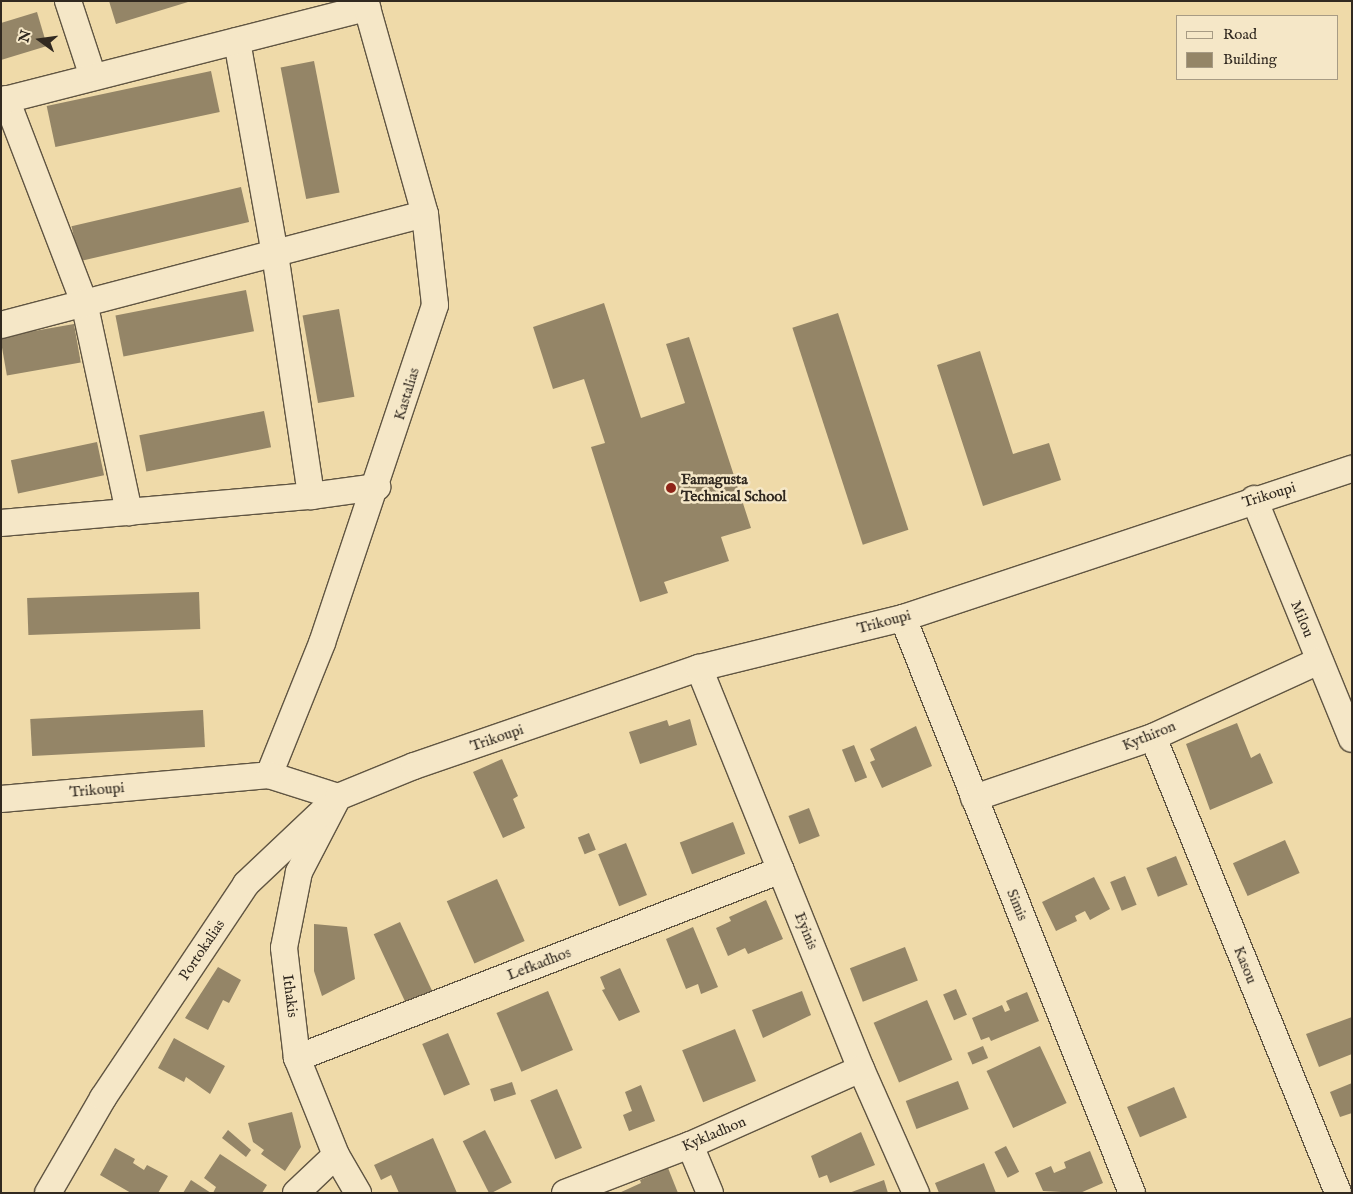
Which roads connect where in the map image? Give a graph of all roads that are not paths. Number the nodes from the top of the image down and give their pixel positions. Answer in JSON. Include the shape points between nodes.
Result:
{"nodes":[{"id":1,"x":68,"y":1,"type":"edge"},
{"id":2,"x":366,"y":5,"type":"edge"},
{"id":3,"x":237,"y":41,"type":"junction"},
{"id":4,"x":93,"y":77,"type":"junction"},
{"id":5,"x":4,"y":100,"type":"edge"},
{"id":6,"x":425,"y":214,"type":"junction"},
{"id":7,"x":275,"y":254,"type":"junction"},
{"id":8,"x":84,"y":302,"type":"junction"},
{"id":9,"x":1,"y":325,"type":"edge"},
{"id":10,"x":1352,"y":469,"type":"edge"},
{"id":11,"x":377,"y":487,"type":"junction"},
{"id":12,"x":311,"y":496,"type":"junction"},
{"id":13,"x":1254,"y":499,"type":"junction"},
{"id":14,"x":129,"y":512,"type":"junction"},
{"id":15,"x":1,"y":523,"type":"edge"},
{"id":16,"x":903,"y":618,"type":"junction"},
{"id":17,"x":1319,"y":661,"type":"junction"},
{"id":18,"x":699,"y":668,"type":"junction"},
{"id":19,"x":1153,"y":737,"type":"junction"},
{"id":20,"x":1352,"y":739,"type":"edge"},
{"id":21,"x":414,"y":766,"type":"joint"},
{"id":22,"x":269,"y":775,"type":"junction"},
{"id":23,"x":338,"y":797,"type":"junction"},
{"id":24,"x":974,"y":798,"type":"junction"},
{"id":25,"x":1,"y":799,"type":"edge"},
{"id":26,"x":781,"y":870,"type":"junction"},
{"id":27,"x":298,"y":1058,"type":"junction"},
{"id":28,"x":861,"y":1069,"type":"junction"},
{"id":29,"x":690,"y":1145,"type":"junction"},
{"id":30,"x":336,"y":1155,"type":"junction"},
{"id":31,"x":48,"y":1193,"type":"edge"},
{"id":32,"x":296,"y":1193,"type":"edge"},
{"id":33,"x":358,"y":1193,"type":"edge"},
{"id":34,"x":565,"y":1193,"type":"edge"},
{"id":35,"x":710,"y":1193,"type":"edge"},
{"id":36,"x":916,"y":1193,"type":"edge"},
{"id":37,"x":1132,"y":1193,"type":"edge"},
{"id":38,"x":1338,"y":1193,"type":"edge"}],
"edges":[{"from":1,"to":4,"type":"street"},
{"from":2,"to":3,"type":"street"},
{"from":2,"to":6,"type":"street","name":"Kastalias"},
{"from":3,"to":4,"type":"street"},
{"from":3,"to":7,"type":"street"},
{"from":4,"to":5,"type":"street"},
{"from":5,"to":8,"type":"street"},
{"from":6,"to":7,"type":"street"},
{"from":6,"to":11,"type":"street","name":"Kastalias","via":[[435,305]]},
{"from":7,"to":8,"type":"street"},
{"from":7,"to":12,"type":"street"},
{"from":8,"to":9,"type":"street"},
{"from":8,"to":14,"type":"street"},
{"from":10,"to":13,"type":"street","name":"Trikoupi"},
{"from":11,"to":12,"type":"street"},
{"from":11,"to":22,"type":"street","name":"Kastalias","via":[[322,643]]},
{"from":12,"to":14,"type":"street"},
{"from":13,"to":16,"type":"street","name":"Trikoupi"},
{"from":13,"to":17,"type":"street","name":"Milou"},
{"from":14,"to":15,"type":"street"},
{"from":16,"to":18,"type":"street","name":"Trikoupi"},
{"from":16,"to":24,"type":"street","name":"Simis"},
{"from":17,"to":19,"type":"street","name":"Kythiron"},
{"from":17,"to":20,"type":"street","name":"Milou"},
{"from":18,"to":21,"type":"street","name":"Trikoupi"},
{"from":18,"to":26,"type":"street","name":"Eyinis"},
{"from":19,"to":24,"type":"street","name":"Kythiron"},
{"from":19,"to":38,"type":"street","name":"Kasou"},
{"from":21,"to":23,"type":"street","name":"Portokalias"},
{"from":22,"to":23,"type":"street","name":"Trikoupi"},
{"from":22,"to":25,"type":"street","name":"Trikoupi"},
{"from":23,"to":27,"type":"street","name":"Ithakis","via":[[299,872],[284,948]]},
{"from":23,"to":31,"type":"street","name":"Portokalias","via":[[246,884],[103,1098]]},
{"from":24,"to":37,"type":"street","name":"Simis"},
{"from":26,"to":27,"type":"street","name":"Lefkadhos"},
{"from":26,"to":28,"type":"street","name":"Eyinis"},
{"from":27,"to":30,"type":"street","name":"Ithakis"},
{"from":28,"to":29,"type":"street","name":"Kykladhon"},
{"from":28,"to":36,"type":"street","name":"Eyinis"},
{"from":29,"to":34,"type":"street","name":"Kykladhon"},
{"from":29,"to":35,"type":"street"},
{"from":30,"to":32,"type":"street"},
{"from":30,"to":33,"type":"street","name":"Ithakis"}]}
